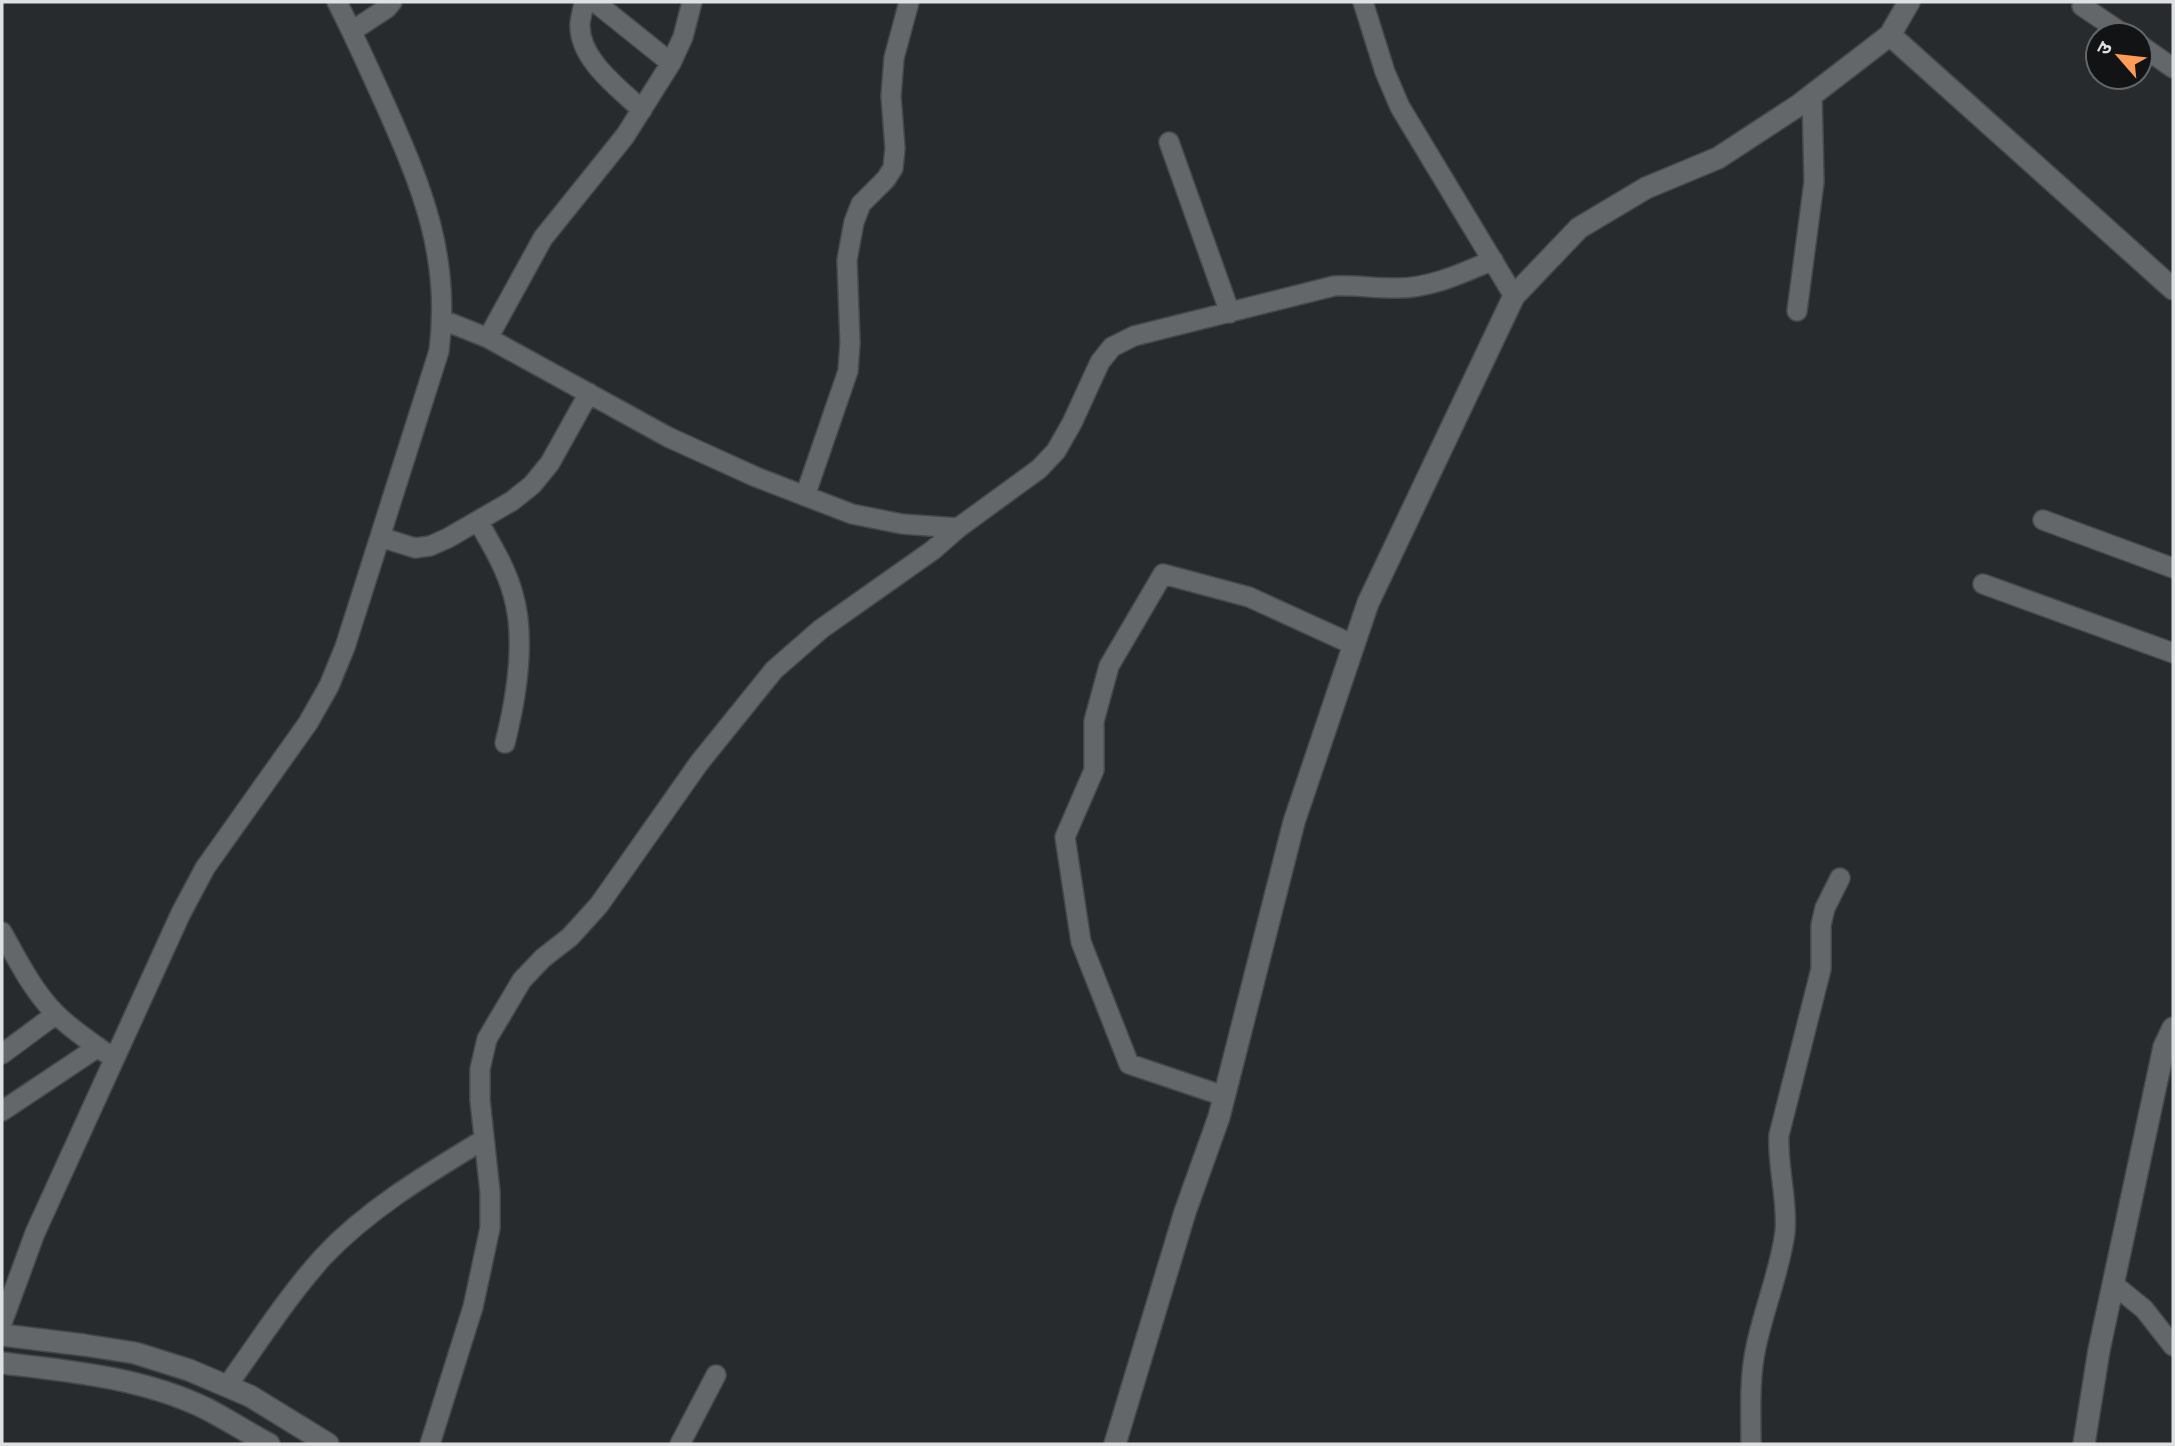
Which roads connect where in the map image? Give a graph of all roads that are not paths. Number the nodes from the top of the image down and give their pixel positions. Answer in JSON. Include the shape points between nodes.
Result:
{"nodes":[{"id":1,"x":337,"y":2,"type":"edge"},
{"id":2,"x":392,"y":2,"type":"edge"},
{"id":3,"x":584,"y":2,"type":"edge"},
{"id":4,"x":595,"y":2,"type":"edge"},
{"id":5,"x":691,"y":2,"type":"edge"},
{"id":6,"x":909,"y":2,"type":"edge"},
{"id":7,"x":1363,"y":2,"type":"edge"},
{"id":8,"x":1909,"y":2,"type":"edge"},
{"id":9,"x":2082,"y":6,"type":"dead end"},
{"id":10,"x":2104,"y":21,"type":"edge"},
{"id":11,"x":352,"y":31,"type":"junction"},
{"id":12,"x":1889,"y":36,"type":"junction"},
{"id":13,"x":2154,"y":55,"type":"edge"},
{"id":14,"x":671,"y":63,"type":"junction"},
{"id":15,"x":2173,"y":68,"type":"edge"},
{"id":16,"x":1812,"y":94,"type":"junction"},
{"id":17,"x":642,"y":110,"type":"junction"},
{"id":18,"x":1169,"y":142,"type":"dead end"},
{"id":19,"x":1493,"y":260,"type":"junction"},
{"id":20,"x":2173,"y":289,"type":"edge"},
{"id":21,"x":1514,"y":296,"type":"junction"},
{"id":22,"x":1797,"y":311,"type":"dead end"},
{"id":23,"x":1230,"y":313,"type":"junction"},
{"id":24,"x":443,"y":320,"type":"junction"},
{"id":25,"x":488,"y":338,"type":"junction"},
{"id":26,"x":589,"y":393,"type":"junction"},
{"id":27,"x":805,"y":496,"type":"junction"},
{"id":28,"x":2043,"y":520,"type":"dead end"},
{"id":29,"x":478,"y":521,"type":"junction"},
{"id":30,"x":958,"y":528,"type":"junction"},
{"id":31,"x":380,"y":537,"type":"junction"},
{"id":32,"x":2173,"y":568,"type":"edge"},
{"id":33,"x":1983,"y":584,"type":"dead end"},
{"id":34,"x":1354,"y":645,"type":"junction"},
{"id":35,"x":2173,"y":653,"type":"edge"},
{"id":36,"x":505,"y":743,"type":"dead end"},
{"id":37,"x":1840,"y":878,"type":"dead end"},
{"id":38,"x":2,"y":932,"type":"edge"},
{"id":39,"x":56,"y":1014,"type":"junction"},
{"id":40,"x":2173,"y":1028,"type":"edge"},
{"id":41,"x":105,"y":1053,"type":"junction"},
{"id":42,"x":2,"y":1054,"type":"edge"},
{"id":43,"x":1224,"y":1096,"type":"junction"},
{"id":44,"x":2,"y":1111,"type":"edge"},
{"id":45,"x":484,"y":1140,"type":"junction"},
{"id":46,"x":2113,"y":1284,"type":"junction"},
{"id":47,"x":2,"y":1323,"type":"edge"},
{"id":48,"x":2,"y":1335,"type":"edge"},
{"id":49,"x":2173,"y":1346,"type":"edge"},
{"id":50,"x":2,"y":1363,"type":"edge"},
{"id":51,"x":716,"y":1375,"type":"dead end"},
{"id":52,"x":227,"y":1387,"type":"junction"},
{"id":53,"x":269,"y":1444,"type":"edge"},
{"id":54,"x":328,"y":1444,"type":"edge"},
{"id":55,"x":430,"y":1444,"type":"edge"},
{"id":56,"x":680,"y":1444,"type":"edge"},
{"id":57,"x":1115,"y":1444,"type":"edge"},
{"id":58,"x":1751,"y":1444,"type":"edge"},
{"id":59,"x":2084,"y":1444,"type":"edge"}],
"edges":[{"from":1,"to":11,"type":"street"},
{"from":2,"to":11,"type":"street"},
{"from":3,"to":17,"type":"street","via":[[580,24],[588,54]]},
{"from":4,"to":14,"type":"street"},
{"from":5,"to":14,"type":"street"},
{"from":6,"to":27,"type":"street","via":[[894,58],[893,168],[861,204],[854,222],[847,260],[848,371]]},
{"from":7,"to":19,"type":"street","via":[[1400,107]]},
{"from":8,"to":12,"type":"street"},
{"from":9,"to":10,"type":"street"},
{"from":11,"to":24,"type":"street","via":[[417,175],[435,235]]},
{"from":12,"to":16,"type":"street"},
{"from":12,"to":20,"type":"street"},
{"from":13,"to":15,"type":"street"},
{"from":14,"to":17,"type":"street"},
{"from":16,"to":21,"type":"street","via":[[1718,158],[1646,188],[1579,228]]},
{"from":16,"to":22,"type":"street","via":[[1814,182]]},
{"from":17,"to":25,"type":"street","via":[[543,238]]},
{"from":18,"to":23,"type":"street"},
{"from":19,"to":21,"type":"street"},
{"from":19,"to":23,"type":"street","via":[[1423,285],[1334,286]]},
{"from":21,"to":34,"type":"street","via":[[1368,603]]},
{"from":23,"to":30,"type":"street","via":[[1133,336],[1112,347],[1056,451],[1039,469]]},
{"from":24,"to":25,"type":"street"},
{"from":24,"to":31,"type":"street","via":[[439,351]]},
{"from":25,"to":26,"type":"street"},
{"from":26,"to":27,"type":"street","via":[[668,437]]},
{"from":26,"to":29,"type":"street","via":[[550,463],[532,485]]},
{"from":27,"to":30,"type":"street","via":[[852,514]]},
{"from":28,"to":32,"type":"street"},
{"from":29,"to":31,"type":"street","via":[[430,546],[415,548]]},
{"from":29,"to":36,"type":"street","via":[[513,593],[519,621],[513,714]]},
{"from":30,"to":45,"type":"street","via":[[821,629],[774,670],[699,763],[599,905],[522,980],[487,1039],[480,1069]]},
{"from":31,"to":41,"type":"street","via":[[329,686],[205,868]]},
{"from":33,"to":35,"type":"street"},
{"from":34,"to":43,"type":"street","via":[[1294,822]]},
{"from":34,"to":43,"type":"street","via":[[1249,597],[1163,574],[1109,666],[1094,721],[1094,770],[1065,837],[1081,942],[1129,1064]]},
{"from":37,"to":58,"type":"street","via":[[1823,916],[1821,969],[1779,1135],[1785,1231],[1755,1348]]},
{"from":38,"to":39,"type":"street","via":[[33,987]]},
{"from":39,"to":41,"type":"street"},
{"from":39,"to":42,"type":"street"},
{"from":40,"to":46,"type":"street","via":[[2164,1048]]},
{"from":41,"to":44,"type":"street"},
{"from":41,"to":47,"type":"street"},
{"from":43,"to":57,"type":"street"},
{"from":45,"to":52,"type":"street","via":[[360,1222],[324,1256]]},
{"from":45,"to":55,"type":"street","via":[[490,1227],[473,1307]]},
{"from":46,"to":49,"type":"street","via":[[2144,1309]]},
{"from":46,"to":59,"type":"street"},
{"from":48,"to":52,"type":"street","via":[[135,1353]]},
{"from":50,"to":53,"type":"street","via":[[81,1372],[150,1388],[206,1409]]},
{"from":51,"to":56,"type":"street"},
{"from":52,"to":54,"type":"street"}]}
